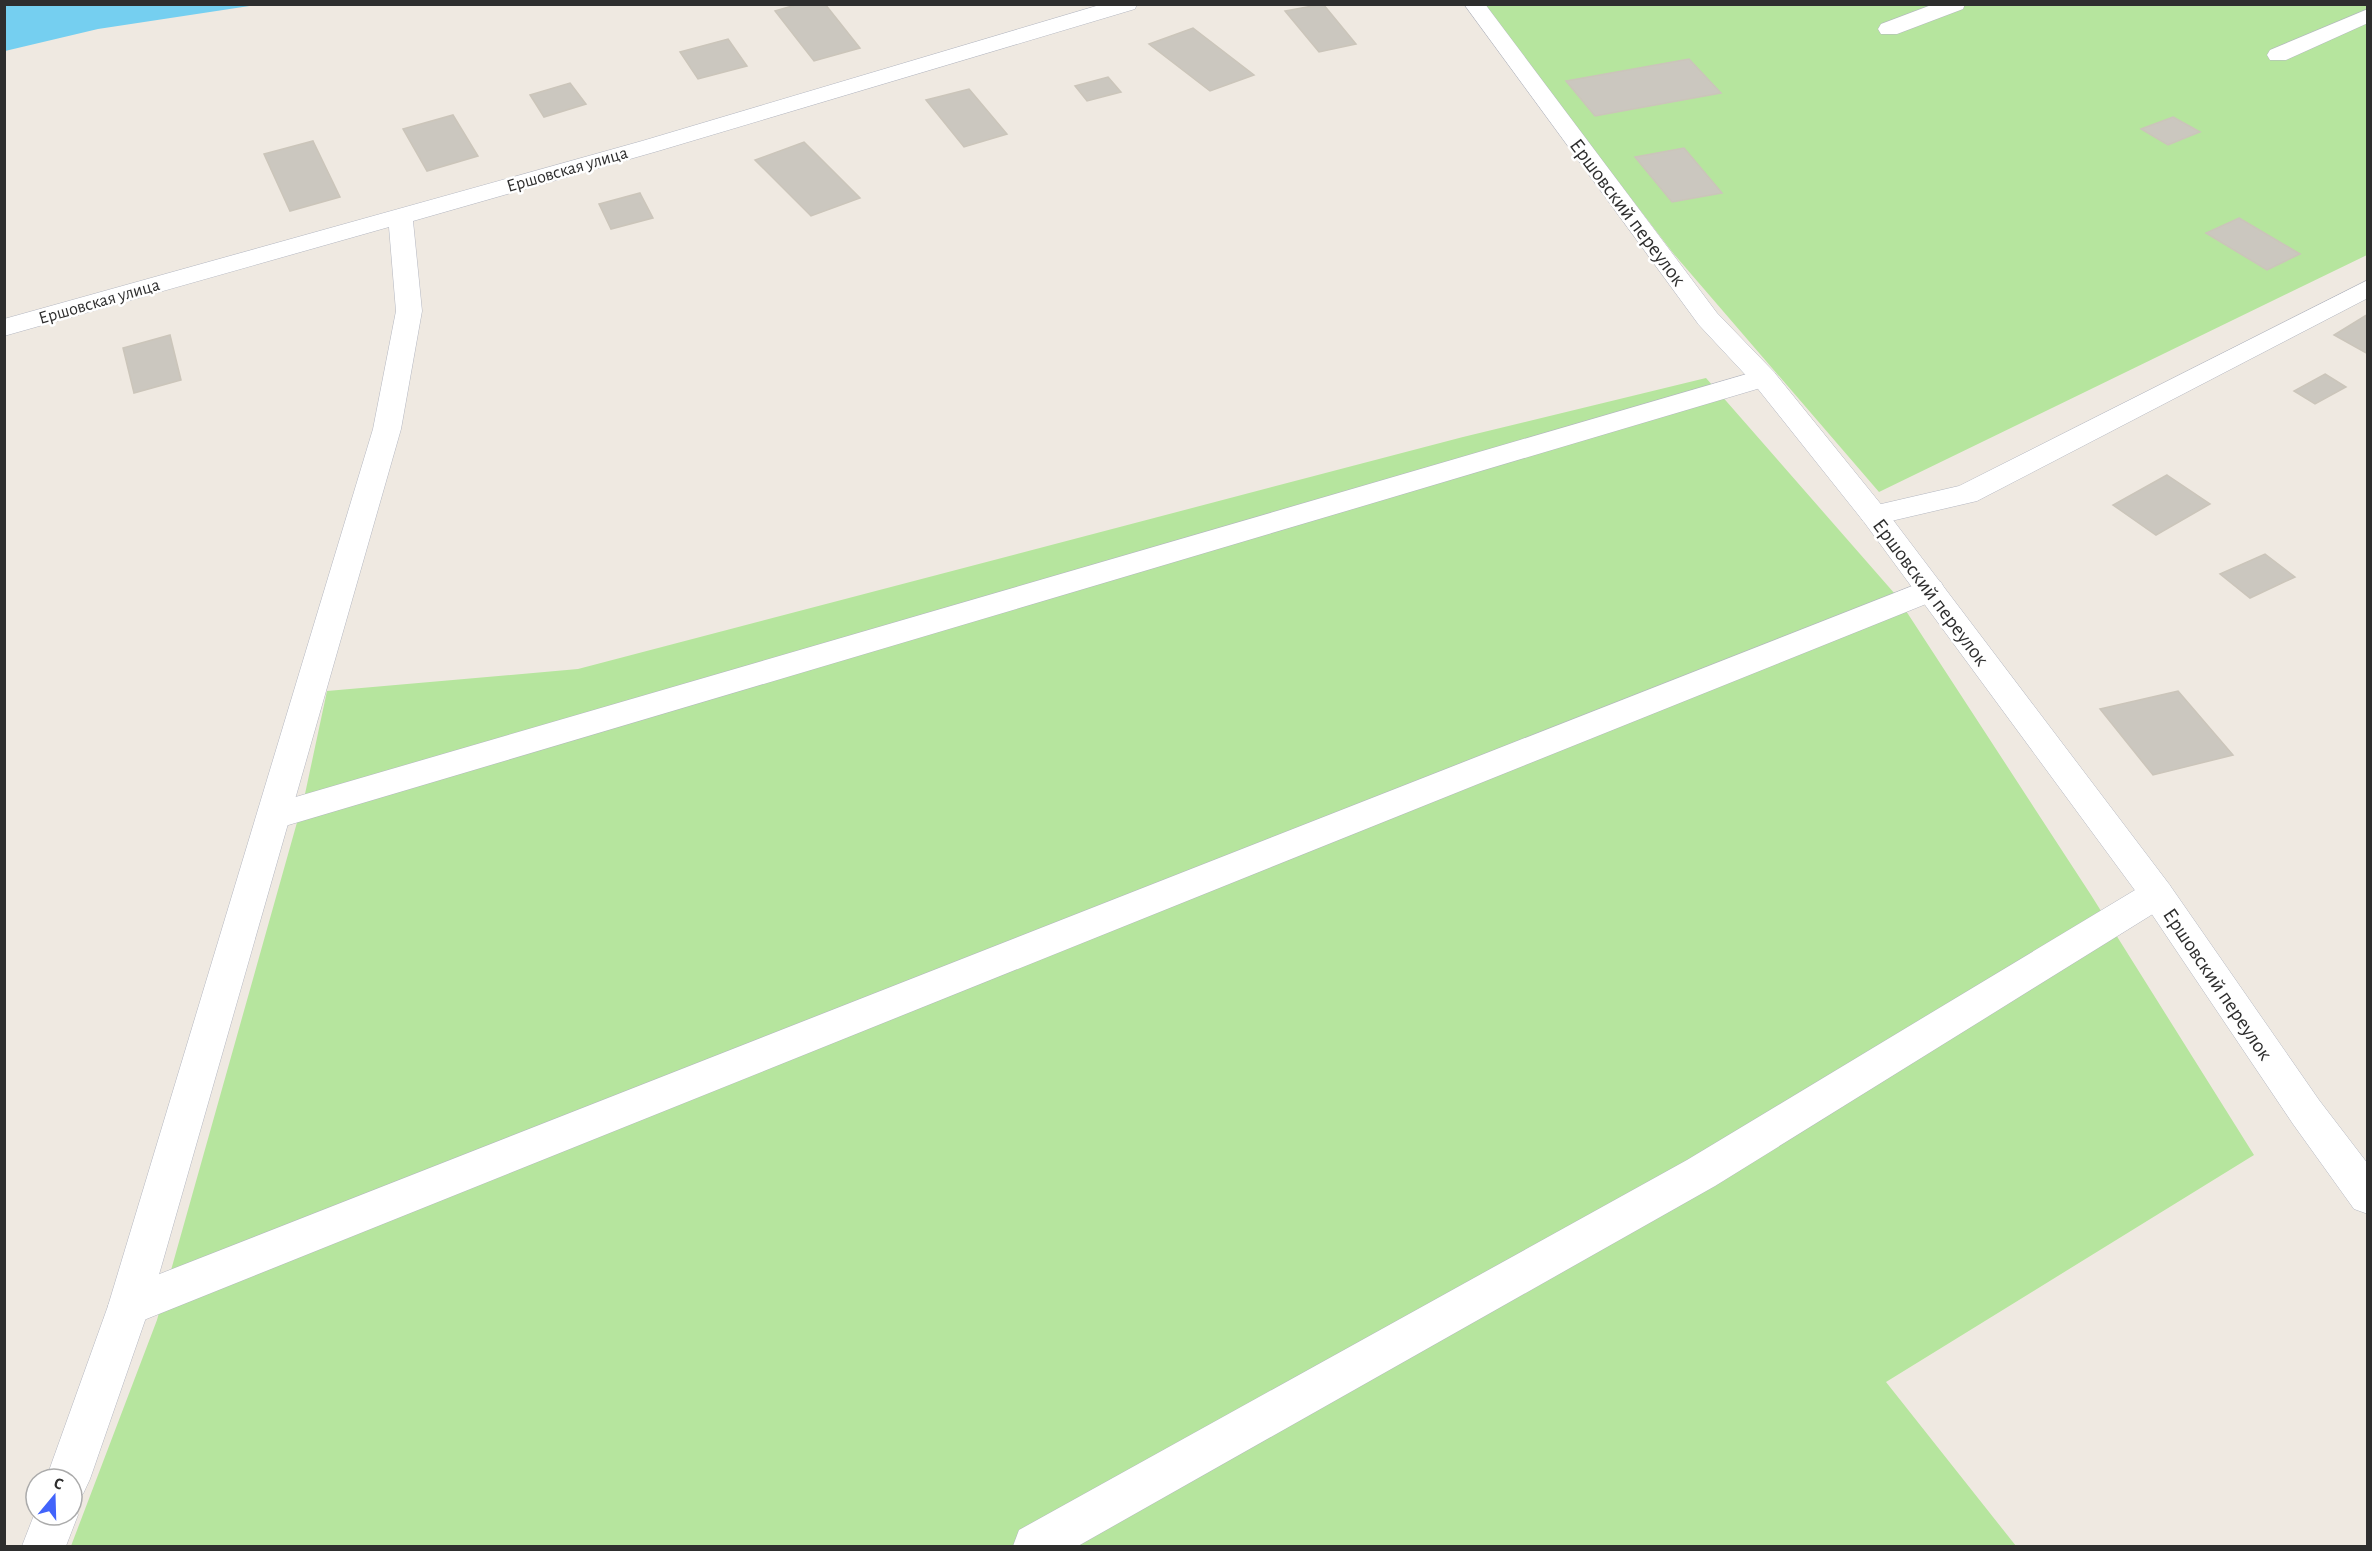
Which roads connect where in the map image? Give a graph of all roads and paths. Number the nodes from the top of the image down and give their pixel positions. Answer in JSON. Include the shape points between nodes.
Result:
{"nodes":[{"id":1,"x":1127,"y":4,"type":"edge"},
{"id":2,"x":1474,"y":4,"type":"edge"},
{"id":3,"x":1955,"y":4,"type":"edge"},
{"id":4,"x":2367,"y":15,"type":"edge"},
{"id":5,"x":1889,"y":29,"type":"dead end"},
{"id":6,"x":2278,"y":55,"type":"dead end"},
{"id":7,"x":400,"y":216,"type":"junction"},
{"id":8,"x":2367,"y":288,"type":"edge"},
{"id":9,"x":4,"y":328,"type":"edge"},
{"id":10,"x":1764,"y":378,"type":"junction"},
{"id":11,"x":1874,"y":515,"type":"junction"},
{"id":12,"x":1930,"y":590,"type":"junction"},
{"id":13,"x":275,"y":816,"type":"junction"},
{"id":14,"x":2157,"y":894,"type":"junction"},
{"id":15,"x":2367,"y":1196,"type":"edge"},
{"id":16,"x":129,"y":1306,"type":"junction"},
{"id":17,"x":72,"y":1467,"type":"edge"},
{"id":18,"x":51,"y":1527,"type":"edge"},
{"id":19,"x":44,"y":1546,"type":"edge"},
{"id":20,"x":1035,"y":1546,"type":"edge"}],
"edges":[{"from":1,"to":7,"type":"street","name":"Ершовская улица"},
{"from":2,"to":10,"type":"street","name":"Ершовский переулок","via":[[1707,319]]},
{"from":3,"to":5,"type":"street"},
{"from":4,"to":6,"type":"street"},
{"from":7,"to":9,"type":"street","name":"Ершовская улица"},
{"from":7,"to":13,"type":"street","via":[[409,311],[387,429]]},
{"from":8,"to":11,"type":"street","via":[[1967,494]]},
{"from":10,"to":11,"type":"street","name":"Ершовский переулок"},
{"from":10,"to":13,"type":"street"},
{"from":11,"to":12,"type":"street","name":"Ершовский переулок"},
{"from":12,"to":14,"type":"street","name":"Ершовский переулок"},
{"from":12,"to":16,"type":"street"},
{"from":13,"to":16,"type":"street"},
{"from":14,"to":15,"type":"street","name":"Ершовский переулок"},
{"from":14,"to":20,"type":"street","via":[[1701,1173]]},
{"from":16,"to":17,"type":"street"},
{"from":18,"to":19,"type":"street"}]}
